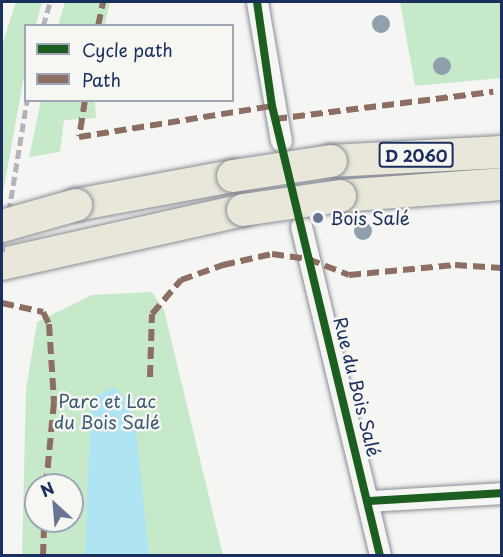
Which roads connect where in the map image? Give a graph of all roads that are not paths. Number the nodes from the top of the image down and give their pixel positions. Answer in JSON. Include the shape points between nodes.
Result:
{"nodes":[{"id":1,"x":256,"y":2,"type":"edge"},
{"id":2,"x":501,"y":134,"type":"edge"},
{"id":3,"x":281,"y":141,"type":"dead end"},
{"id":4,"x":501,"y":152,"type":"edge"},
{"id":5,"x":406,"y":155,"type":"junction"},
{"id":6,"x":501,"y":184,"type":"edge"},
{"id":7,"x":2,"y":226,"type":"edge"},
{"id":8,"x":301,"y":226,"type":"dead end"},
{"id":9,"x":2,"y":264,"type":"edge"},
{"id":10,"x":501,"y":493,"type":"edge"},
{"id":11,"x":369,"y":501,"type":"junction"},
{"id":12,"x":380,"y":555,"type":"edge"}],
"edges":[{"from":1,"to":3,"type":"street"},
{"from":2,"to":5,"type":"main road","via":[[470,136]]},
{"from":4,"to":5,"type":"main road","number":"D 2060"},
{"from":5,"to":7,"type":"main road","number":"D 2060","bridge":true,"via":[[331,161],[233,176],[76,205]]},
{"from":6,"to":9,"type":"main road","number":"D 2060","bridge":true,"via":[[340,196],[243,210],[77,243]]},
{"from":8,"to":11,"type":"street","name":"Rue du Bois Salé"},
{"from":10,"to":11,"type":"street"},
{"from":11,"to":12,"type":"street","name":"Rue du Bois Salé"}]}
